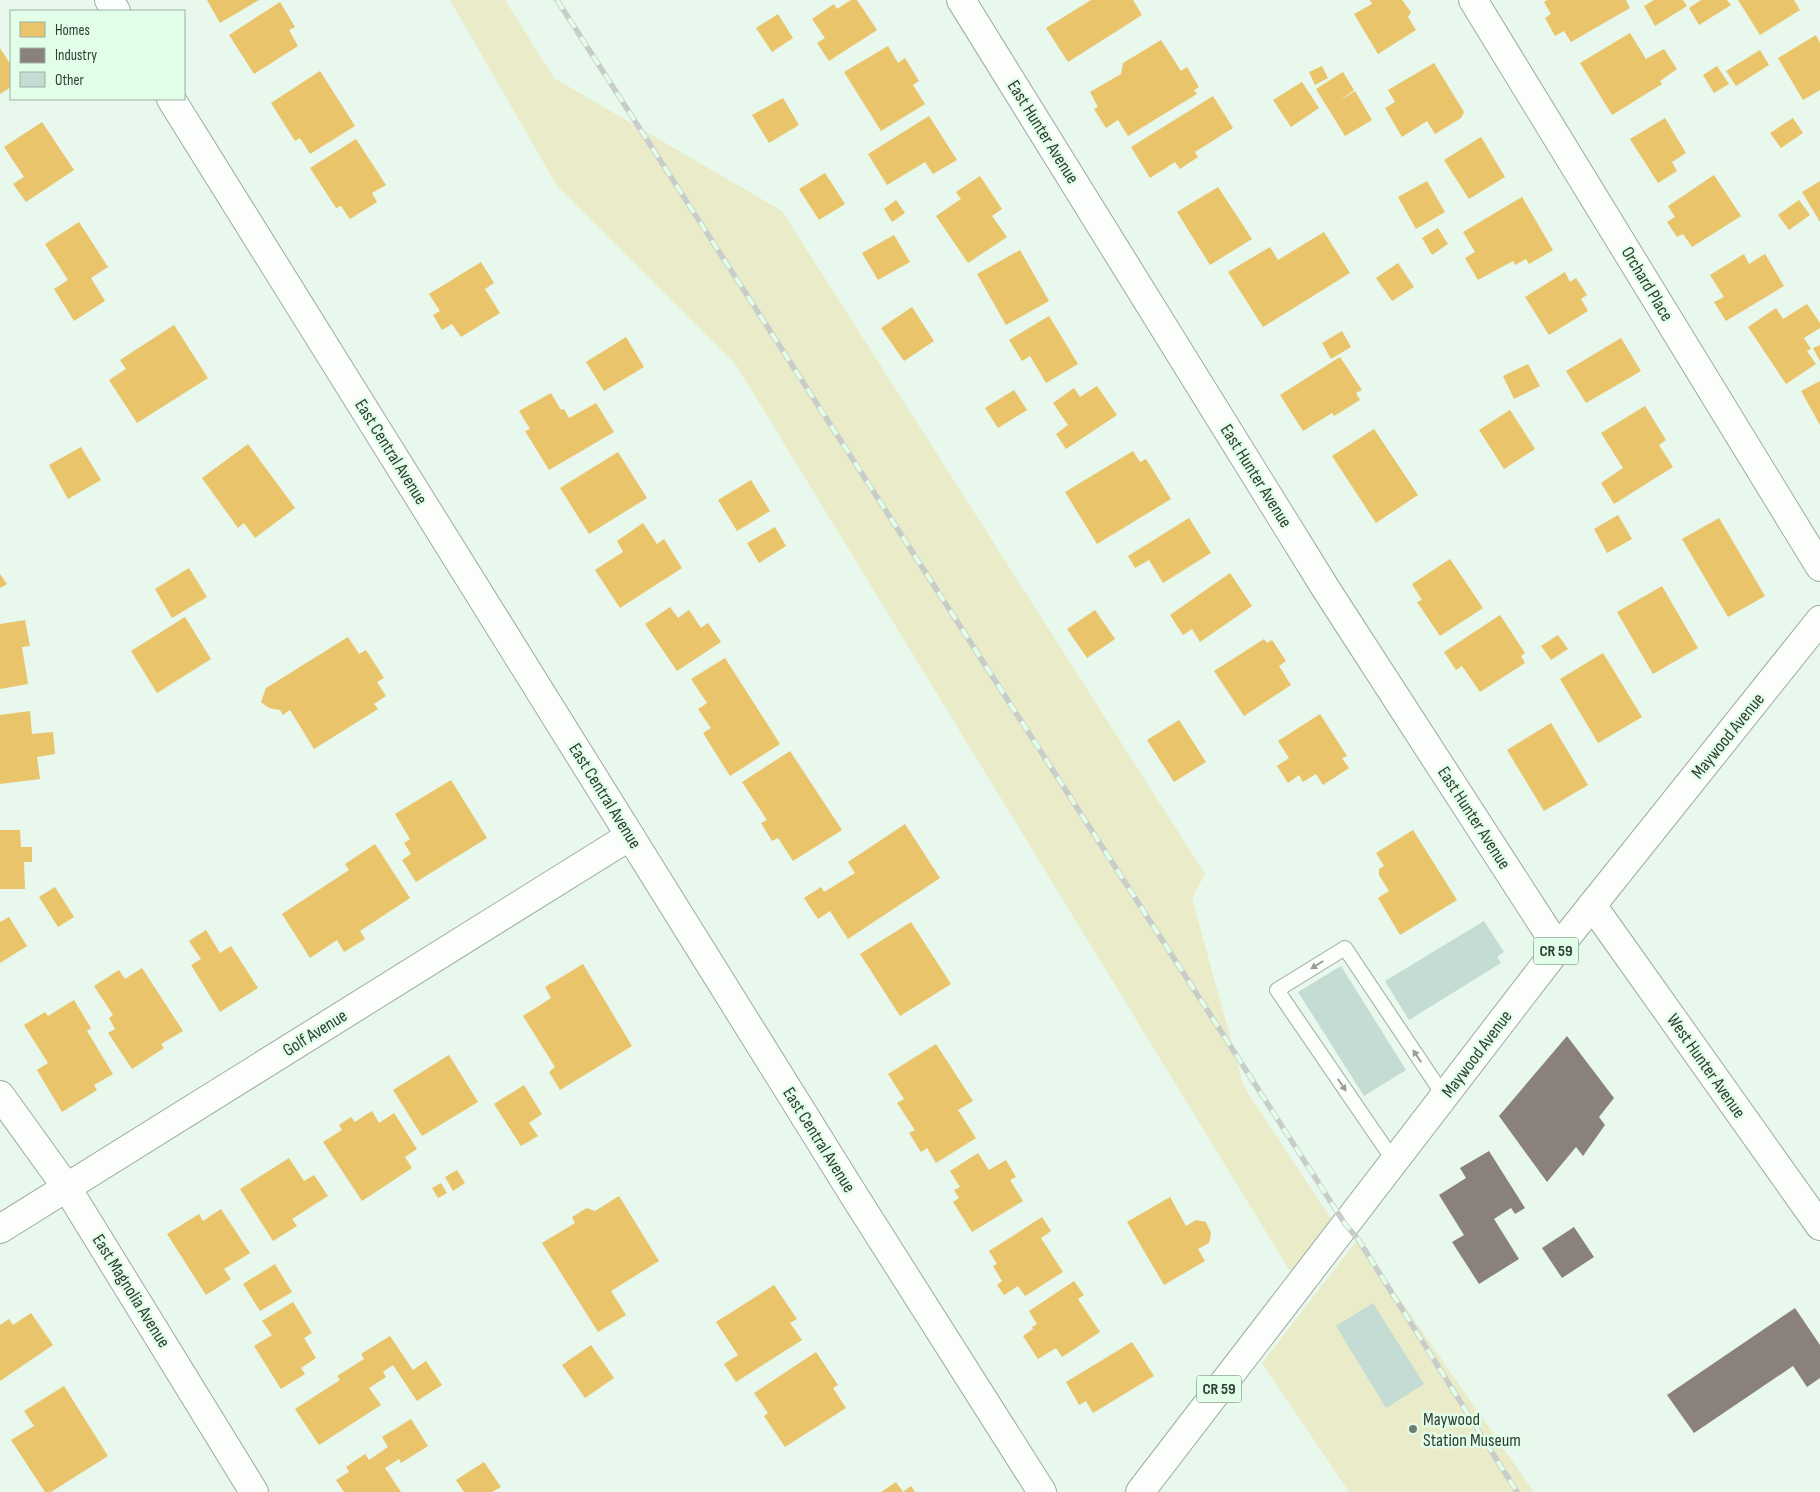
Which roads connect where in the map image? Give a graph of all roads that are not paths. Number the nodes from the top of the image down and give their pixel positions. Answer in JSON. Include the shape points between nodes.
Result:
{"nodes":[{"id":1,"x":961,"y":0,"type":"edge"},
{"id":2,"x":1474,"y":0,"type":"edge"},
{"id":3,"x":171,"y":100,"type":"edge"},
{"id":4,"x":1820,"y":567,"type":"edge"},
{"id":5,"x":1820,"y":620,"type":"edge"},
{"id":6,"x":630,"y":836,"type":"junction"},
{"id":7,"x":1592,"y":905,"type":"junction"},
{"id":8,"x":1558,"y":948,"type":"junction"},
{"id":9,"x":0,"y":1095,"type":"edge"},
{"id":10,"x":1444,"y":1096,"type":"junction"},
{"id":11,"x":1394,"y":1161,"type":"junction"},
{"id":12,"x":66,"y":1188,"type":"junction"},
{"id":13,"x":1817,"y":1215,"type":"edge"},
{"id":14,"x":0,"y":1229,"type":"edge"},
{"id":15,"x":254,"y":1492,"type":"edge"},
{"id":16,"x":1042,"y":1492,"type":"edge"},
{"id":17,"x":1140,"y":1492,"type":"edge"}],
"edges":[{"from":1,"to":8,"type":"street","name":"East Hunter Avenue","via":[[1326,589]]},
{"from":2,"to":4,"type":"street","name":"Orchard Place"},
{"from":3,"to":6,"type":"street","name":"East Central Avenue"},
{"from":5,"to":7,"type":"street","name":"Maywood Avenue","number":"CR 59"},
{"from":6,"to":12,"type":"street","name":"Golf Avenue"},
{"from":6,"to":16,"type":"street","name":"East Central Avenue"},
{"from":7,"to":8,"type":"street","name":"Maywood Avenue","number":"CR 59"},
{"from":7,"to":13,"type":"street","name":"West Hunter Avenue"},
{"from":8,"to":10,"type":"street","name":"Maywood Avenue","number":"CR 59"},
{"from":9,"to":12,"type":"street","name":"East Magnolia Avenue"},
{"from":10,"to":11,"type":"street","name":"Maywood Avenue","number":"CR 59"},
{"from":10,"to":11,"type":"lane","one_way":true,"via":[[1344,948],[1277,990]]},
{"from":11,"to":17,"type":"street","name":"Maywood Avenue","number":"CR 59"},
{"from":12,"to":14,"type":"street","name":"Golf Avenue"},
{"from":12,"to":15,"type":"street","name":"East Magnolia Avenue"}]}
